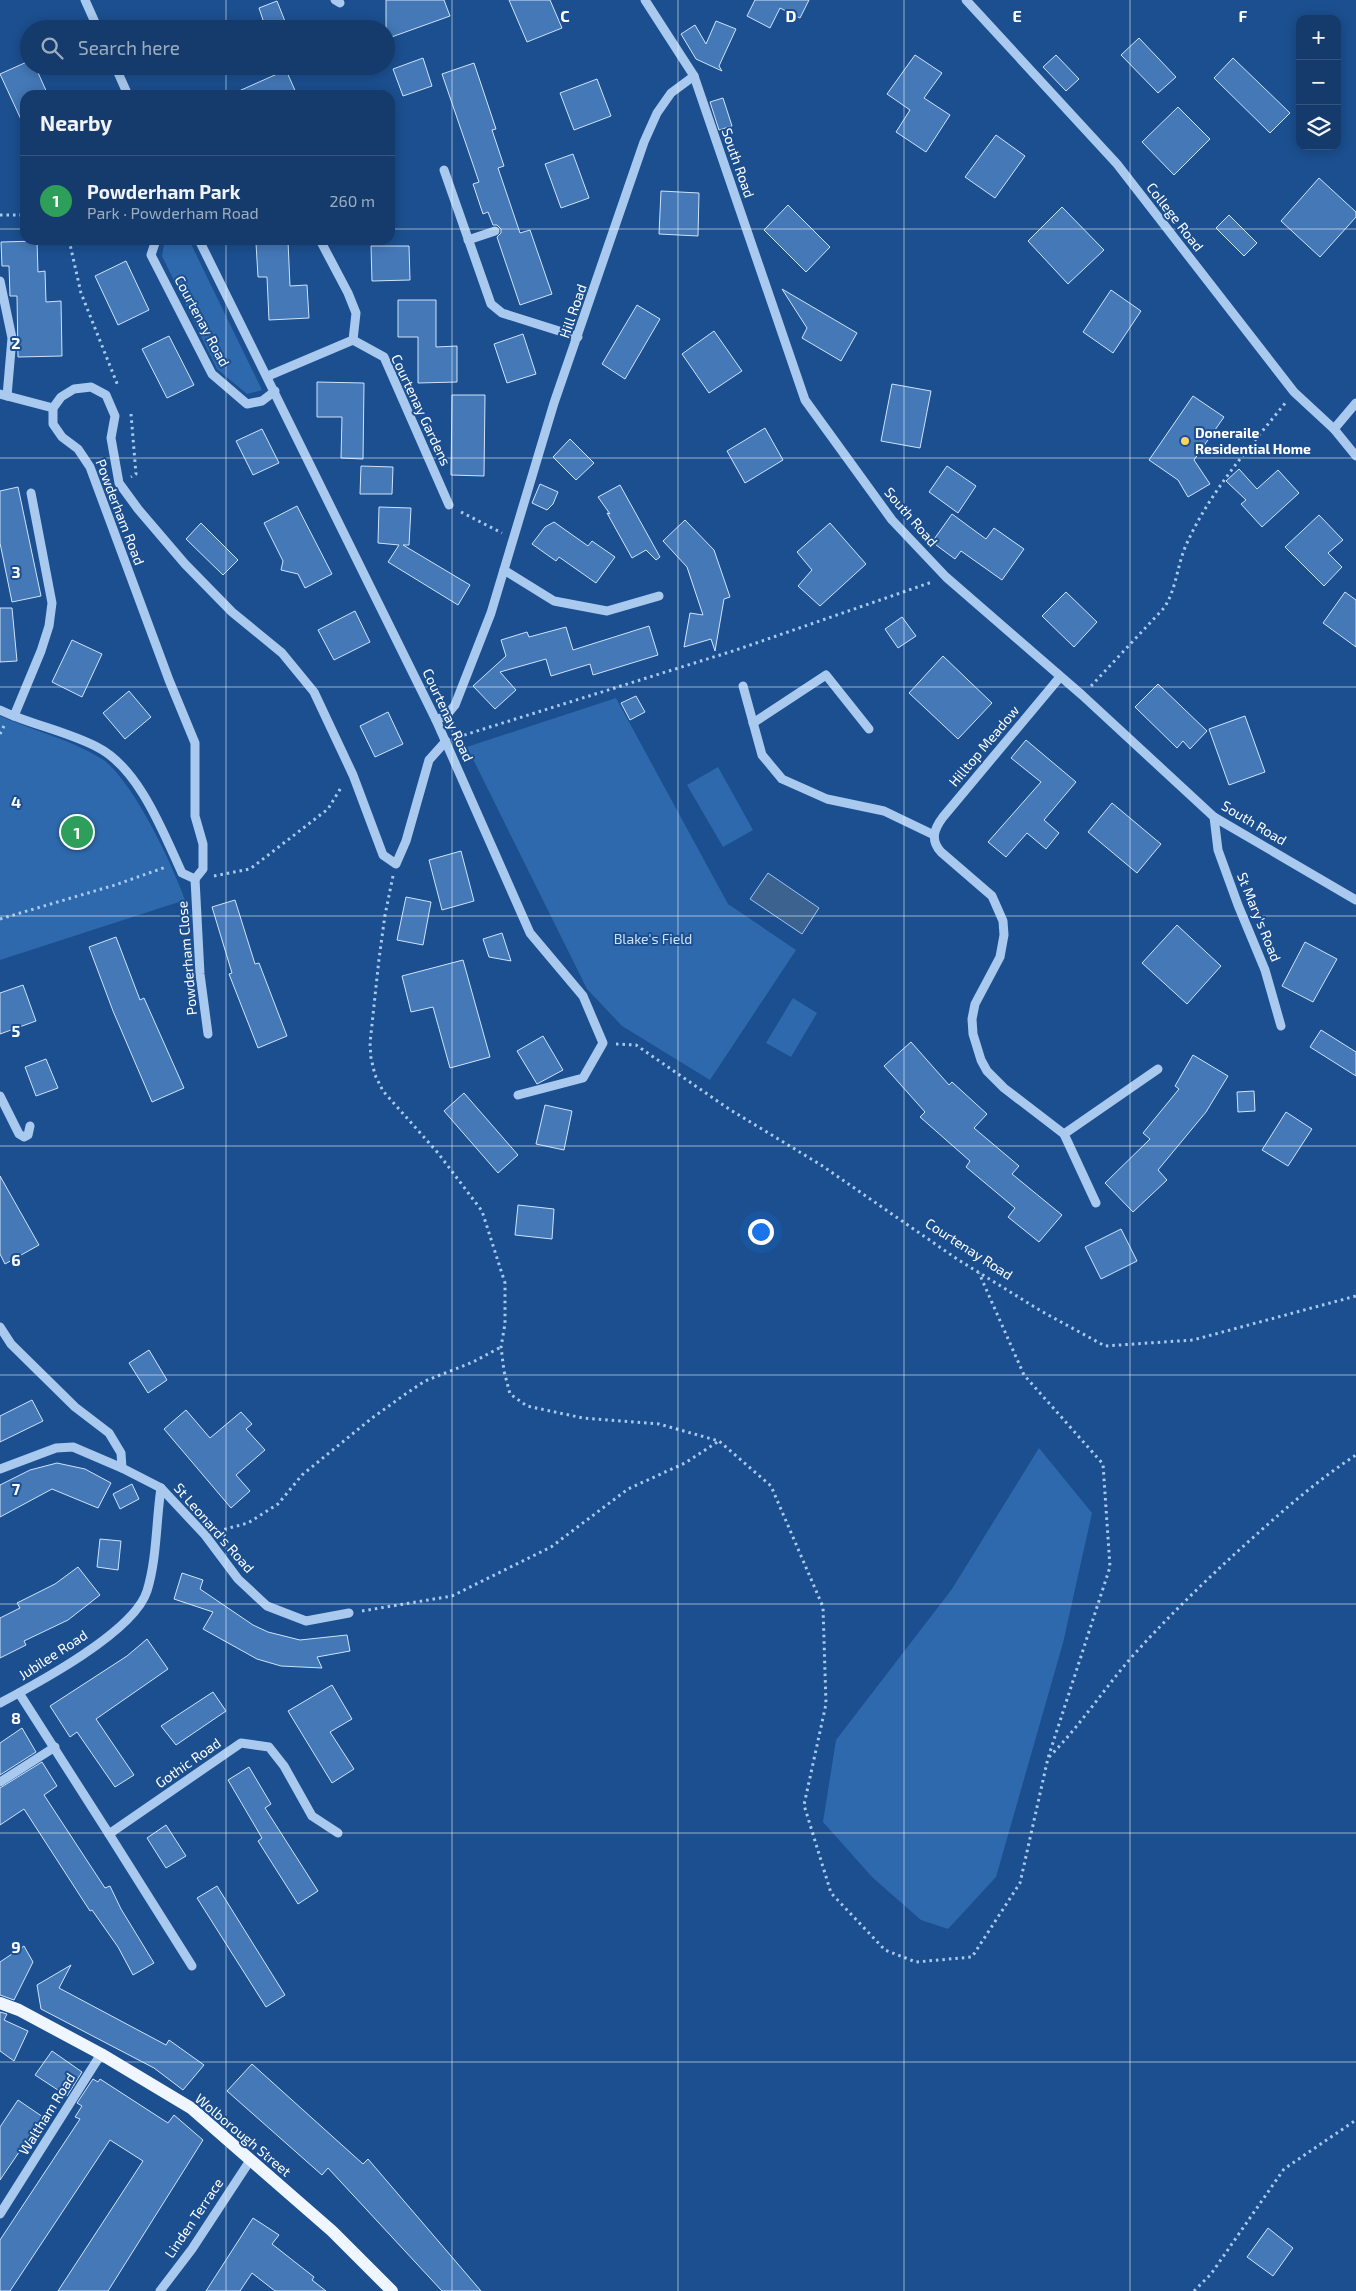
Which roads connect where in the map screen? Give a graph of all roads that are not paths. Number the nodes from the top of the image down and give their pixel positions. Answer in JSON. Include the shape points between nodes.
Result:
{"nodes":[{"id":1,"x":85,"y":0,"type":"edge"},
{"id":2,"x":645,"y":0,"type":"edge"},
{"id":3,"x":966,"y":0,"type":"edge"},
{"id":4,"x":94,"y":20,"type":"edge"},
{"id":5,"x":119,"y":75,"type":"edge"},
{"id":6,"x":694,"y":76,"type":"junction"},
{"id":7,"x":126,"y":90,"type":"edge"},
{"id":8,"x":444,"y":170,"type":"dead end"},
{"id":9,"x":496,"y":231,"type":"dead end"},
{"id":10,"x":468,"y":240,"type":"junction"},
{"id":11,"x":154,"y":245,"type":"edge"},
{"id":12,"x":202,"y":245,"type":"edge"},
{"id":13,"x":323,"y":245,"type":"edge"},
{"id":14,"x":0,"y":281,"type":"edge"},
{"id":15,"x":578,"y":337,"type":"junction"},
{"id":16,"x":353,"y":340,"type":"junction"},
{"id":17,"x":268,"y":376,"type":"junction"},
{"id":18,"x":275,"y":392,"type":"junction"},
{"id":19,"x":3,"y":395,"type":"edge"},
{"id":20,"x":1356,"y":403,"type":"edge"},
{"id":21,"x":53,"y":408,"type":"junction"},
{"id":22,"x":1334,"y":429,"type":"junction"},
{"id":23,"x":1356,"y":456,"type":"edge"},
{"id":24,"x":31,"y":492,"type":"dead end"},
{"id":25,"x":450,"y":505,"type":"road end"},
{"id":26,"x":504,"y":570,"type":"junction"},
{"id":27,"x":659,"y":596,"type":"dead end"},
{"id":28,"x":1060,"y":677,"type":"junction"},
{"id":29,"x":743,"y":686,"type":"dead end"},
{"id":30,"x":0,"y":710,"type":"edge"},
{"id":31,"x":14,"y":716,"type":"junction"},
{"id":32,"x":436,"y":720,"type":"junction"},
{"id":33,"x":753,"y":722,"type":"junction"},
{"id":34,"x":869,"y":729,"type":"dead end"},
{"id":35,"x":446,"y":741,"type":"junction"},
{"id":36,"x":1214,"y":817,"type":"junction"},
{"id":37,"x":934,"y":835,"type":"junction"},
{"id":38,"x":195,"y":879,"type":"junction"},
{"id":39,"x":1356,"y":900,"type":"edge"},
{"id":40,"x":1281,"y":1026,"type":"dead end"},
{"id":41,"x":208,"y":1034,"type":"dead end"},
{"id":42,"x":1158,"y":1069,"type":"dead end"},
{"id":43,"x":518,"y":1095,"type":"dead end"},
{"id":44,"x":0,"y":1096,"type":"edge"},
{"id":45,"x":30,"y":1126,"type":"dead end"},
{"id":46,"x":1064,"y":1134,"type":"junction"},
{"id":47,"x":1096,"y":1203,"type":"dead end"},
{"id":48,"x":0,"y":1327,"type":"edge"},
{"id":49,"x":122,"y":1468,"type":"junction"},
{"id":50,"x":0,"y":1469,"type":"edge"},
{"id":51,"x":162,"y":1488,"type":"junction"},
{"id":52,"x":350,"y":1613,"type":"road end"},
{"id":53,"x":20,"y":1693,"type":"junction"},
{"id":54,"x":0,"y":1703,"type":"edge"},
{"id":55,"x":56,"y":1747,"type":"junction"},
{"id":56,"x":0,"y":1782,"type":"edge"},
{"id":57,"x":338,"y":1833,"type":"dead end"},
{"id":58,"x":109,"y":1834,"type":"junction"},
{"id":59,"x":192,"y":1966,"type":"dead end"},
{"id":60,"x":0,"y":2003,"type":"edge"},
{"id":61,"x":101,"y":2054,"type":"junction"},
{"id":62,"x":250,"y":2159,"type":"junction"},
{"id":63,"x":0,"y":2214,"type":"edge"},
{"id":64,"x":160,"y":2291,"type":"edge"},
{"id":65,"x":392,"y":2291,"type":"edge"}],
"edges":[{"from":1,"to":4,"type":"street"},
{"from":2,"to":6,"type":"street","name":"South Road"},
{"from":3,"to":22,"type":"street","name":"College Road","via":[[1117,164],[1294,392]]},
{"from":5,"to":7,"type":"street"},
{"from":6,"to":15,"type":"street","name":"Hill Road","via":[[671,93],[644,142]]},
{"from":6,"to":28,"type":"street","name":"South Road","via":[[805,400],[892,520],[946,577]]},
{"from":8,"to":10,"type":"street"},
{"from":9,"to":10,"type":"street"},
{"from":10,"to":15,"type":"street","via":[[491,304],[502,312]]},
{"from":11,"to":18,"type":"street","name":"Courtenay Road","via":[[151,255],[212,374],[247,404],[262,401]]},
{"from":12,"to":17,"type":"street","name":"Courtenay Road"},
{"from":13,"to":16,"type":"street","via":[[356,313]]},
{"from":14,"to":19,"type":"street","via":[[12,338]]},
{"from":15,"to":26,"type":"street","name":"Hill Road","via":[[554,403]]},
{"from":16,"to":17,"type":"street"},
{"from":16,"to":25,"type":"street","name":"Courtenay Gardens","via":[[384,356]]},
{"from":17,"to":18,"type":"street","name":"Courtenay Road"},
{"from":18,"to":32,"type":"street","name":"Courtenay Road"},
{"from":19,"to":21,"type":"street"},
{"from":20,"to":22,"type":"street"},
{"from":21,"to":35,"type":"street","name":"Powderham Road","via":[[61,397],[74,389],[91,387],[106,396],[115,416],[111,438],[119,483],[138,510],[186,564],[232,612],[282,653],[314,692],[383,855],[396,864],[406,841],[429,760]]},
{"from":21,"to":38,"type":"street","name":"Powderham Road","via":[[53,424],[62,438],[78,449],[90,467],[195,743],[195,816],[203,844],[203,869]]},
{"from":22,"to":23,"type":"street","name":"College Road"},
{"from":24,"to":31,"type":"street","via":[[52,603],[41,651]]},
{"from":26,"to":27,"type":"street","via":[[554,600],[607,611]]},
{"from":26,"to":32,"type":"street","name":"Hill Road","via":[[455,705],[446,716]]},
{"from":28,"to":36,"type":"street","name":"South Road"},
{"from":28,"to":37,"type":"street","name":"Hilltop Meadow","via":[[943,817]]},
{"from":29,"to":33,"type":"street"},
{"from":30,"to":31,"type":"street"},
{"from":31,"to":38,"type":"street","via":[[99,748],[121,764],[138,787],[182,873]]},
{"from":32,"to":35,"type":"street","name":"Courtenay Road"},
{"from":33,"to":34,"type":"street","via":[[826,675]]},
{"from":33,"to":37,"type":"street","via":[[762,755],[782,779],[827,799],[884,811]]},
{"from":35,"to":43,"type":"street","name":"Courtenay Road","via":[[530,933],[583,996],[603,1044],[583,1078]]},
{"from":36,"to":39,"type":"street","name":"South Road"},
{"from":36,"to":40,"type":"street","name":"St Mary's Road","via":[[1218,850],[1265,970]]},
{"from":37,"to":46,"type":"street","via":[[937,848],[992,896],[1003,921],[1000,957],[975,1004],[972,1019],[980,1060],[999,1084]]},
{"from":38,"to":41,"type":"street","name":"Powderham Close","via":[[200,974]]},
{"from":42,"to":46,"type":"street"},
{"from":44,"to":45,"type":"street","via":[[19,1134],[24,1137]]},
{"from":46,"to":47,"type":"street"},
{"from":48,"to":49,"type":"street","via":[[11,1344],[74,1407],[109,1433],[121,1453]]},
{"from":49,"to":50,"type":"street","name":"St Leonard's Road","via":[[73,1447],[56,1448]]},
{"from":49,"to":51,"type":"street","name":"St Leonard's Road"},
{"from":51,"to":52,"type":"street","name":"St Leonard's Road","via":[[205,1535],[238,1579],[267,1606],[306,1621]]},
{"from":51,"to":53,"type":"street","name":"Jubilee Road","via":[[153,1560],[146,1592],[138,1609],[83,1656]]},
{"from":53,"to":54,"type":"street","name":"Jubilee Road"},
{"from":53,"to":55,"type":"street"},
{"from":55,"to":56,"type":"street"},
{"from":55,"to":58,"type":"street"},
{"from":57,"to":58,"type":"street","name":"Gothic Road","via":[[312,1816],[284,1766],[269,1747],[241,1743]]},
{"from":58,"to":59,"type":"street"},
{"from":60,"to":61,"type":"main road","name":"Wolborough Street"},
{"from":61,"to":62,"type":"main road","name":"Wolborough Street","via":[[191,2108]]},
{"from":61,"to":63,"type":"street","name":"Waltham Road"},
{"from":62,"to":64,"type":"street","name":"Linden Terrace","via":[[192,2249]]},
{"from":62,"to":65,"type":"main road","name":"Wolborough Street","via":[[332,2231]]}]}
